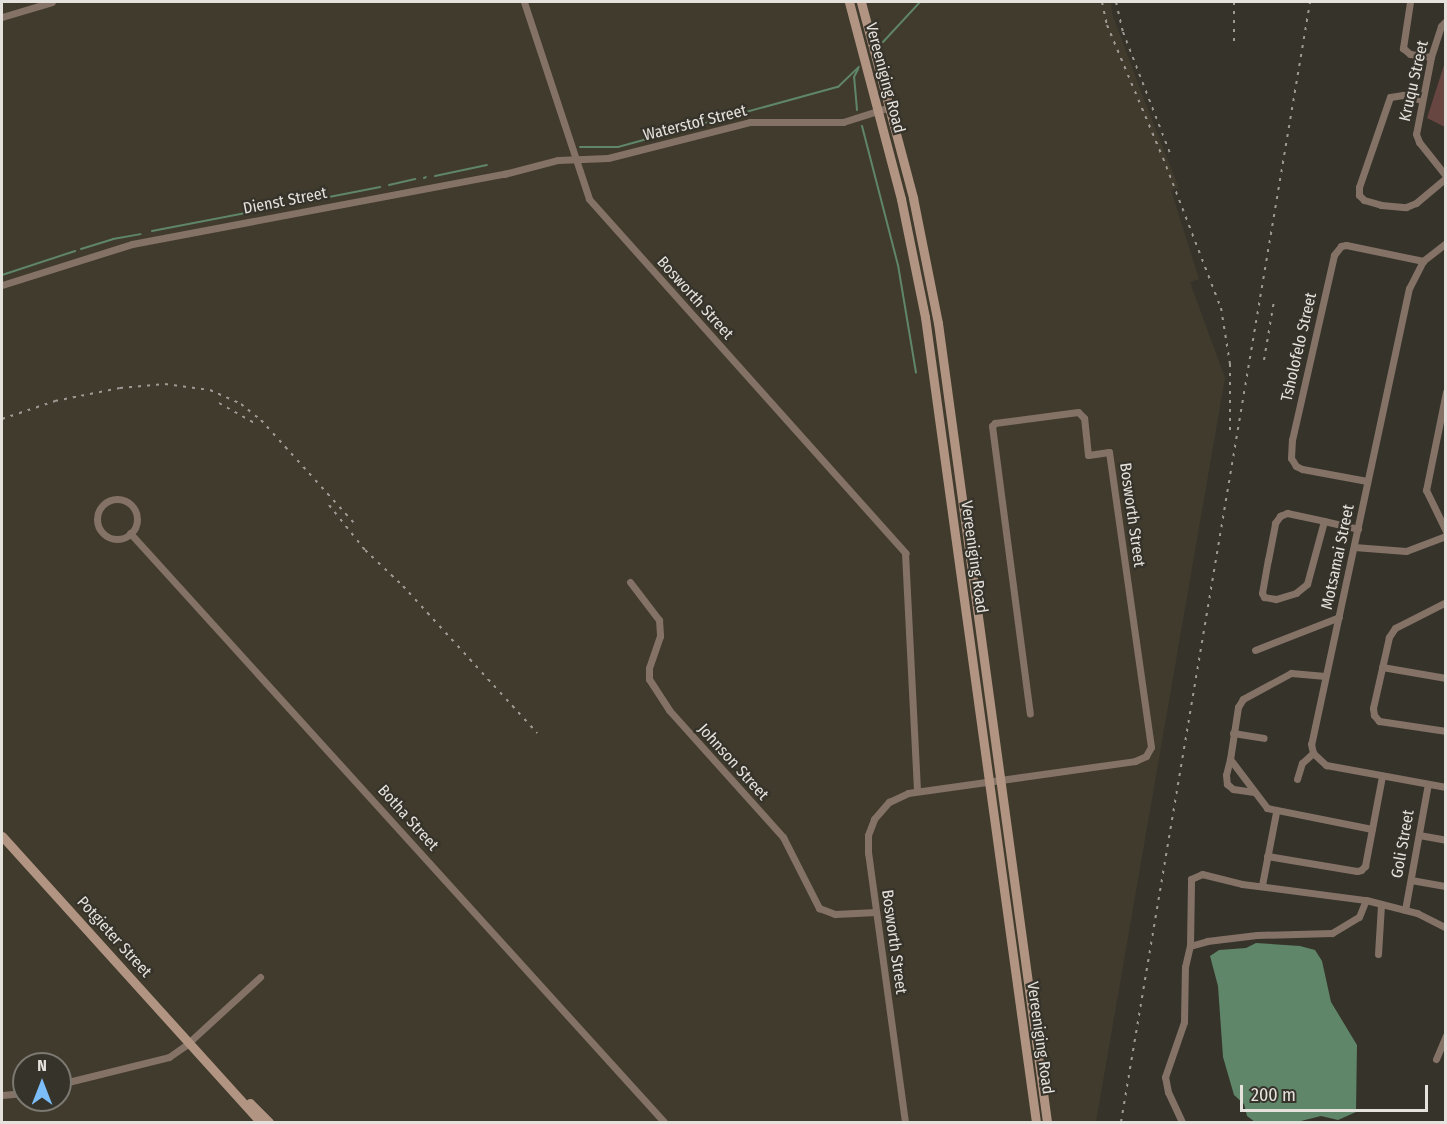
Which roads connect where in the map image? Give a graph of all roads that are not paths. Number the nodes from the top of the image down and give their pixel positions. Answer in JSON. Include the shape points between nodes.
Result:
{"nodes":[{"id":1,"x":52,"y":2,"type":"edge"},
{"id":2,"x":524,"y":2,"type":"edge"},
{"id":3,"x":849,"y":2,"type":"edge"},
{"id":4,"x":861,"y":2,"type":"edge"},
{"id":5,"x":1410,"y":2,"type":"edge"},
{"id":6,"x":2,"y":17,"type":"edge"},
{"id":7,"x":1446,"y":21,"type":"edge"},
{"id":8,"x":1431,"y":57,"type":"junction"},
{"id":9,"x":1422,"y":100,"type":"junction"},
{"id":10,"x":890,"y":107,"type":"junction"},
{"id":11,"x":878,"y":112,"type":"junction"},
{"id":12,"x":576,"y":158,"type":"junction"},
{"id":13,"x":1446,"y":177,"type":"edge"},
{"id":14,"x":1446,"y":243,"type":"edge"},
{"id":15,"x":1423,"y":261,"type":"junction"},
{"id":16,"x":2,"y":285,"type":"edge"},
{"id":17,"x":1446,"y":392,"type":"edge"},
{"id":18,"x":1367,"y":481,"type":"junction"},
{"id":19,"x":1324,"y":521,"type":"junction"},
{"id":20,"x":1358,"y":529,"type":"junction"},
{"id":21,"x":130,"y":533,"type":"junction"},
{"id":22,"x":1446,"y":533,"type":"edge"},
{"id":23,"x":1354,"y":547,"type":"junction"},
{"id":24,"x":630,"y":582,"type":"dead end"},
{"id":25,"x":1446,"y":603,"type":"edge"},
{"id":26,"x":1339,"y":617,"type":"junction"},
{"id":27,"x":1255,"y":650,"type":"dead end"},
{"id":28,"x":1382,"y":666,"type":"junction"},
{"id":29,"x":1325,"y":676,"type":"junction"},
{"id":30,"x":1446,"y":678,"type":"edge"},
{"id":31,"x":1030,"y":713,"type":"dead end"},
{"id":32,"x":1446,"y":731,"type":"edge"},
{"id":33,"x":1233,"y":733,"type":"junction"},
{"id":34,"x":1264,"y":738,"type":"dead end"},
{"id":35,"x":1313,"y":753,"type":"junction"},
{"id":36,"x":1230,"y":759,"type":"junction"},
{"id":37,"x":1382,"y":776,"type":"junction"},
{"id":38,"x":1001,"y":779,"type":"junction"},
{"id":39,"x":1297,"y":779,"type":"dead end"},
{"id":40,"x":989,"y":781,"type":"junction"},
{"id":41,"x":1428,"y":784,"type":"junction"},
{"id":42,"x":1446,"y":787,"type":"edge"},
{"id":43,"x":917,"y":790,"type":"junction"},
{"id":44,"x":1254,"y":792,"type":"junction"},
{"id":45,"x":1276,"y":812,"type":"junction"},
{"id":46,"x":1372,"y":829,"type":"junction"},
{"id":47,"x":1419,"y":835,"type":"junction"},
{"id":48,"x":2,"y":836,"type":"edge"},
{"id":49,"x":1446,"y":840,"type":"edge"},
{"id":50,"x":1267,"y":856,"type":"junction"},
{"id":51,"x":1411,"y":880,"type":"junction"},
{"id":52,"x":1262,"y":885,"type":"junction"},
{"id":53,"x":1446,"y":886,"type":"edge"},
{"id":54,"x":1366,"y":900,"type":"junction"},
{"id":55,"x":1381,"y":905,"type":"junction"},
{"id":56,"x":1405,"y":910,"type":"junction"},
{"id":57,"x":876,"y":912,"type":"junction"},
{"id":58,"x":1446,"y":928,"type":"edge"},
{"id":59,"x":1190,"y":945,"type":"junction"},
{"id":60,"x":1378,"y":954,"type":"dead end"},
{"id":61,"x":260,"y":977,"type":"dead end"},
{"id":62,"x":1446,"y":1035,"type":"edge"},
{"id":63,"x":189,"y":1042,"type":"junction"},
{"id":64,"x":1436,"y":1059,"type":"dead end"},
{"id":65,"x":72,"y":1081,"type":"edge"},
{"id":66,"x":260,"y":1121,"type":"edge"},
{"id":67,"x":664,"y":1122,"type":"edge"},
{"id":68,"x":905,"y":1122,"type":"edge"},
{"id":69,"x":1036,"y":1122,"type":"edge"},
{"id":70,"x":1047,"y":1122,"type":"edge"},
{"id":71,"x":1182,"y":1122,"type":"edge"}],
"edges":[{"from":1,"to":6,"type":"street"},
{"from":2,"to":12,"type":"street","name":"Bosworth Street"},
{"from":3,"to":11,"type":"main road","name":"Vereeniging Road"},
{"from":4,"to":10,"type":"main road","name":"Vereeniging Road"},
{"from":5,"to":8,"type":"street","via":[[1403,48],[1410,54]]},
{"from":7,"to":8,"type":"street","name":"Kruqu Street"},
{"from":8,"to":9,"type":"street","name":"Kruqu Street"},
{"from":9,"to":13,"type":"street","name":"Kruqu Street","via":[[1416,134]]},
{"from":9,"to":13,"type":"street","via":[[1403,95],[1390,97],[1359,195],[1381,205],[1406,207]]},
{"from":10,"to":11,"type":"street","name":"Waterstof Street"},
{"from":10,"to":38,"type":"main road","name":"Vereeniging Road","via":[[938,323]]},
{"from":11,"to":12,"type":"street","name":"Waterstof Street","via":[[843,122],[750,122],[608,158]]},
{"from":11,"to":40,"type":"main road","name":"Vereeniging Road","via":[[903,208],[931,358]]},
{"from":12,"to":16,"type":"street","name":"Dienst Street","via":[[132,244]]},
{"from":12,"to":43,"type":"street","name":"Bosworth Street","via":[[589,200],[608,223],[902,546],[908,560]]},
{"from":14,"to":15,"type":"street","name":"Motsamai Street"},
{"from":15,"to":18,"type":"street","name":"Motsamai Street","via":[[1409,288]]},
{"from":15,"to":18,"type":"street","name":"Tsholofelo Street","via":[[1346,245],[1334,255],[1291,458],[1302,469]]},
{"from":17,"to":22,"type":"street","via":[[1426,490]]},
{"from":18,"to":20,"type":"street","name":"Motsamai Street"},
{"from":19,"to":19,"type":"street","via":[[1287,513],[1278,519],[1264,597],[1276,599],[1296,593],[1307,584]]},
{"from":19,"to":20,"type":"street"},
{"from":20,"to":23,"type":"street","name":"Motsamai Street"},
{"from":21,"to":21,"type":"street","via":[[113,538],[102,533],[97,516],[103,505],[120,500],[131,506],[136,523]]},
{"from":21,"to":67,"type":"street","name":"Botha Street"},
{"from":22,"to":23,"type":"street","via":[[1406,551]]},
{"from":23,"to":26,"type":"street","name":"Motsamai Street"},
{"from":24,"to":57,"type":"street","name":"Johnson Street","via":[[658,620],[660,636],[649,679],[669,710],[783,837],[819,908],[835,914]]},
{"from":25,"to":28,"type":"street","via":[[1395,628]]},
{"from":26,"to":27,"type":"street"},
{"from":26,"to":29,"type":"street","name":"Motsamai Street"},
{"from":28,"to":30,"type":"street"},
{"from":28,"to":32,"type":"street","via":[[1373,708],[1376,718]]},
{"from":29,"to":33,"type":"street","via":[[1291,673],[1248,695],[1238,707]]},
{"from":29,"to":35,"type":"street","name":"Motsamai Street","via":[[1311,744]]},
{"from":31,"to":38,"type":"street","name":"Bosworth Street","via":[[992,426],[1075,412],[1084,418],[1088,454],[1109,452],[1150,747],[1146,756],[1136,760]]},
{"from":33,"to":34,"type":"street"},
{"from":33,"to":36,"type":"street"},
{"from":35,"to":37,"type":"street","via":[[1326,765]]},
{"from":35,"to":39,"type":"street","via":[[1302,763]]},
{"from":36,"to":44,"type":"street"},
{"from":36,"to":44,"type":"street","via":[[1227,784],[1233,789]]},
{"from":37,"to":41,"type":"street"},
{"from":37,"to":46,"type":"street"},
{"from":38,"to":40,"type":"street","name":"Bosworth Street"},
{"from":38,"to":70,"type":"main road","name":"Vereeniging Road"},
{"from":40,"to":43,"type":"street","name":"Bosworth Street"},
{"from":40,"to":69,"type":"main road","name":"Vereeniging Road"},
{"from":41,"to":42,"type":"street"},
{"from":41,"to":47,"type":"street","name":"Goli Street"},
{"from":43,"to":57,"type":"street","name":"Bosworth Street","via":[[889,802],[871,826],[868,853]]},
{"from":44,"to":45,"type":"street"},
{"from":45,"to":46,"type":"street"},
{"from":45,"to":50,"type":"street"},
{"from":46,"to":50,"type":"street","via":[[1365,866],[1357,871]]},
{"from":47,"to":49,"type":"street"},
{"from":47,"to":51,"type":"street","name":"Goli Street"},
{"from":48,"to":63,"type":"main road","name":"Potgieter Street"},
{"from":50,"to":52,"type":"street"},
{"from":51,"to":53,"type":"street"},
{"from":51,"to":56,"type":"street","name":"Goli Street"},
{"from":52,"to":54,"type":"street"},
{"from":52,"to":59,"type":"street","via":[[1202,874],[1193,876]]},
{"from":54,"to":55,"type":"street"},
{"from":54,"to":59,"type":"street","via":[[1364,910],[1355,920],[1328,934],[1257,935]]},
{"from":55,"to":56,"type":"street"},
{"from":55,"to":60,"type":"street"},
{"from":56,"to":58,"type":"street"},
{"from":57,"to":68,"type":"street","name":"Bosworth Street"},
{"from":59,"to":71,"type":"street","via":[[1185,967],[1184,1022],[1165,1077]]},
{"from":61,"to":63,"type":"street"},
{"from":62,"to":64,"type":"street"},
{"from":63,"to":65,"type":"street","via":[[164,1060]]},
{"from":63,"to":66,"type":"main road","name":"Potgieter Street"}]}
